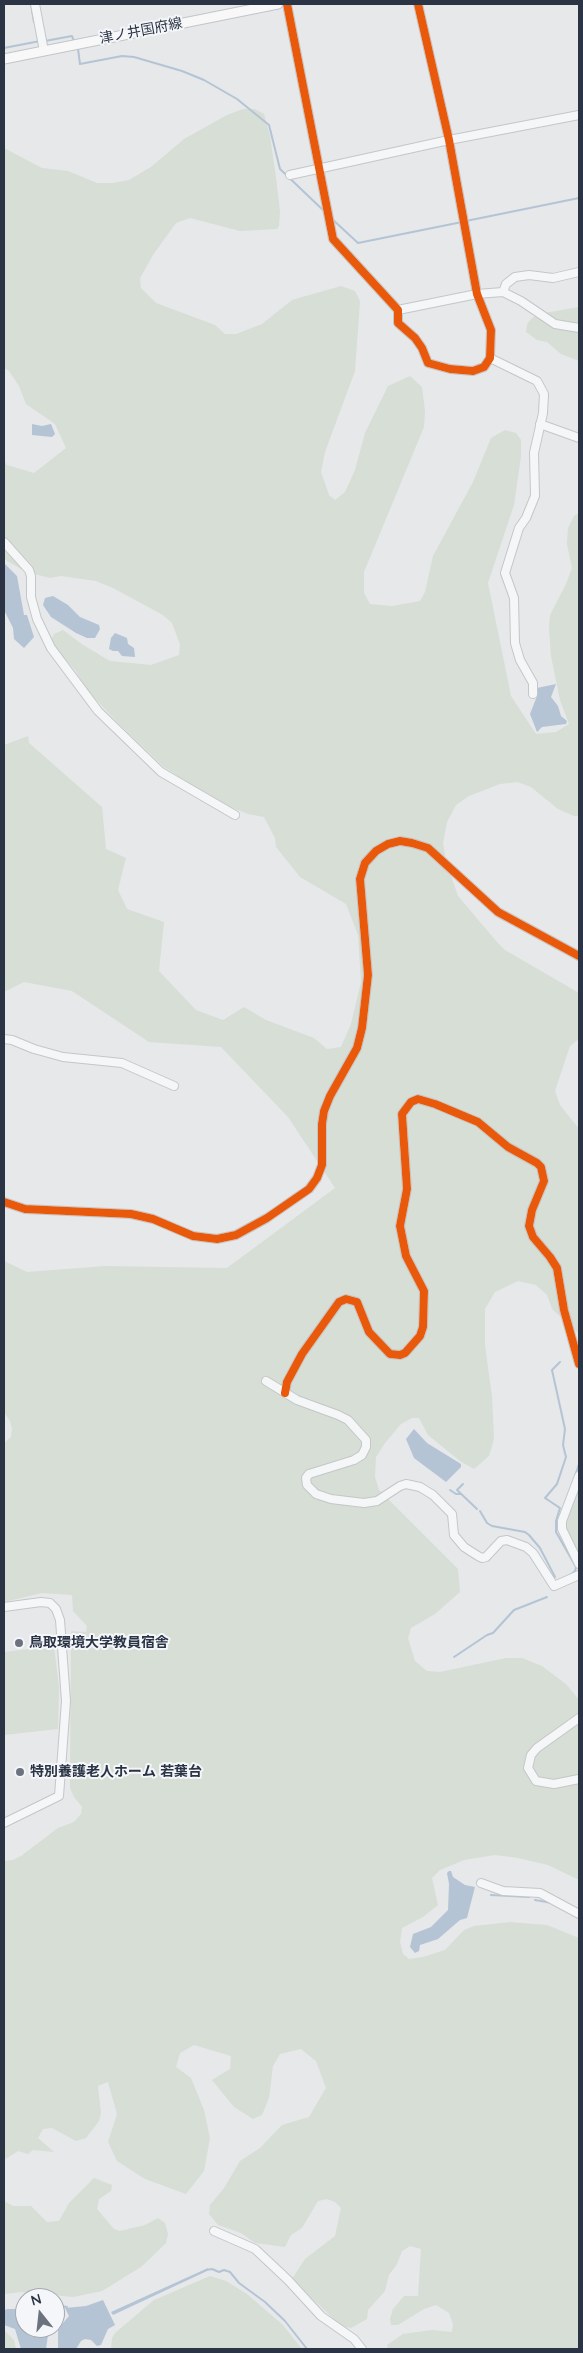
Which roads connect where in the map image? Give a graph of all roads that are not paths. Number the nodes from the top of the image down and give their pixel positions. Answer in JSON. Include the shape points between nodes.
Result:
{"nodes":[{"id":1,"x":35,"y":4,"type":"edge"},
{"id":2,"x":278,"y":4,"type":"edge"},
{"id":3,"x":288,"y":4,"type":"edge"},
{"id":4,"x":418,"y":4,"type":"edge"},
{"id":5,"x":44,"y":51,"type":"junction"},
{"id":6,"x":4,"y":59,"type":"edge"},
{"id":7,"x":579,"y":115,"type":"edge"},
{"id":8,"x":449,"y":140,"type":"junction"},
{"id":9,"x":320,"y":168,"type":"junction"},
{"id":10,"x":290,"y":174,"type":"dead end"},
{"id":11,"x":579,"y":272,"type":"edge"},
{"id":12,"x":503,"y":292,"type":"junction"},
{"id":13,"x":477,"y":294,"type":"junction"},
{"id":14,"x":398,"y":310,"type":"junction"},
{"id":15,"x":579,"y":328,"type":"edge"},
{"id":16,"x":490,"y":358,"type":"junction"},
{"id":17,"x":540,"y":424,"type":"junction"},
{"id":18,"x":579,"y":438,"type":"edge"},
{"id":19,"x":4,"y":542,"type":"edge"},
{"id":20,"x":533,"y":694,"type":"dead end"},
{"id":21,"x":236,"y":815,"type":"dead end"},
{"id":22,"x":579,"y":956,"type":"edge"},
{"id":23,"x":4,"y":1039,"type":"edge"},
{"id":24,"x":174,"y":1086,"type":"dead end"},
{"id":25,"x":4,"y":1202,"type":"edge"},
{"id":26,"x":579,"y":1364,"type":"edge"},
{"id":27,"x":266,"y":1381,"type":"dead end"},
{"id":28,"x":285,"y":1393,"type":"junction"},
{"id":29,"x":579,"y":1476,"type":"edge"},
{"id":30,"x":579,"y":1564,"type":"edge"},
{"id":31,"x":579,"y":1575,"type":"edge"},
{"id":32,"x":4,"y":1607,"type":"edge"},
{"id":33,"x":579,"y":1718,"type":"edge"},
{"id":34,"x":579,"y":1779,"type":"edge"},
{"id":35,"x":4,"y":1823,"type":"edge"},
{"id":36,"x":481,"y":1883,"type":"dead end"},
{"id":37,"x":579,"y":1914,"type":"edge"},
{"id":38,"x":214,"y":2231,"type":"dead end"},
{"id":39,"x":362,"y":2349,"type":"edge"}],
"edges":[{"from":1,"to":5,"type":"street"},
{"from":2,"to":5,"type":"main road","name":"津ノ井国府線"},
{"from":3,"to":9,"type":"street"},
{"from":4,"to":8,"type":"street"},
{"from":5,"to":6,"type":"main road","name":"津ノ井国府線"},
{"from":7,"to":8,"type":"street"},
{"from":8,"to":9,"type":"street"},
{"from":8,"to":13,"type":"street"},
{"from":9,"to":10,"type":"street"},
{"from":9,"to":14,"type":"street","via":[[333,239]]},
{"from":11,"to":12,"type":"street","via":[[553,278],[515,277],[506,284]]},
{"from":12,"to":13,"type":"street"},
{"from":12,"to":15,"type":"street","via":[[555,324]]},
{"from":13,"to":14,"type":"street"},
{"from":13,"to":16,"type":"street","via":[[491,330]]},
{"from":14,"to":16,"type":"street","via":[[398,323],[422,348],[428,363],[473,371],[484,367]]},
{"from":16,"to":17,"type":"street","via":[[538,381],[544,394]]},
{"from":17,"to":18,"type":"street"},
{"from":17,"to":20,"type":"street","via":[[533,460],[535,496],[518,528],[505,573],[514,598],[515,643],[520,660],[534,683]]},
{"from":19,"to":21,"type":"street","via":[[29,570],[31,597],[51,648],[98,711],[161,772]]},
{"from":22,"to":25,"type":"street","via":[[498,912],[428,848],[412,842],[388,844],[365,863],[360,879],[368,975],[362,1028],[357,1048],[324,1111],[322,1165],[309,1189],[236,1235],[217,1239],[193,1236],[153,1218],[131,1214],[24,1209]]},
{"from":23,"to":24,"type":"street","via":[[63,1057],[122,1063]]},
{"from":26,"to":28,"type":"street","via":[[564,1310],[557,1268],[533,1237],[529,1223],[544,1182],[541,1168],[478,1122],[418,1100],[411,1102],[402,1114],[407,1189],[400,1226],[406,1256],[424,1291],[420,1336],[405,1353],[390,1354],[369,1332],[357,1302],[346,1299],[339,1302],[302,1354],[287,1382]]},
{"from":27,"to":28,"type":"street"},
{"from":28,"to":31,"type":"street","via":[[338,1415],[357,1428],[366,1440],[362,1454],[354,1460],[309,1474],[307,1485],[316,1494],[364,1503],[377,1501],[406,1484],[420,1486],[452,1514],[454,1535],[478,1556],[486,1557],[501,1541],[507,1540],[526,1547],[534,1554],[554,1586]]},
{"from":29,"to":30,"type":"street","via":[[562,1521],[564,1536]]},
{"from":32,"to":35,"type":"street","via":[[41,1602],[50,1603],[56,1609],[60,1620],[66,1701],[59,1796]]},
{"from":33,"to":34,"type":"street","via":[[537,1748],[531,1755],[528,1768],[536,1781],[554,1784]]},
{"from":36,"to":37,"type":"street","via":[[503,1891],[540,1893]]},
{"from":38,"to":39,"type":"street","via":[[255,2249],[320,2316],[354,2338]]}]}
